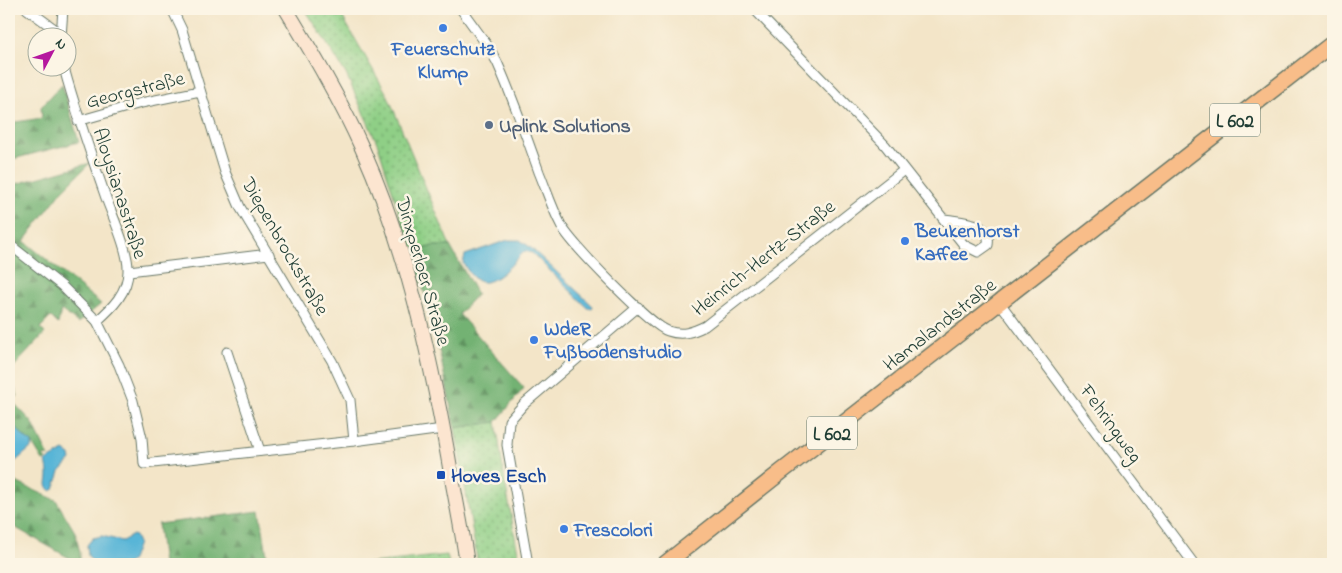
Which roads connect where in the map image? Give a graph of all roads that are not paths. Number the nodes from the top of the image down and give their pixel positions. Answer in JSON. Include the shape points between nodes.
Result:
{"nodes":[{"id":1,"x":27,"y":9,"type":"edge"},
{"id":2,"x":63,"y":9,"type":"edge"},
{"id":3,"x":172,"y":9,"type":"edge"},
{"id":4,"x":286,"y":9,"type":"edge"},
{"id":5,"x":461,"y":9,"type":"edge"},
{"id":6,"x":754,"y":9,"type":"edge"},
{"id":7,"x":52,"y":28,"type":"edge"},
{"id":8,"x":62,"y":28,"type":"edge"},
{"id":9,"x":1333,"y":43,"type":"edge"},
{"id":10,"x":67,"y":78,"type":"edge"},
{"id":11,"x":200,"y":91,"type":"junction"},
{"id":12,"x":78,"y":121,"type":"junction"},
{"id":13,"x":904,"y":170,"type":"junction"},
{"id":14,"x":944,"y":219,"type":"junction"},
{"id":15,"x":10,"y":248,"type":"edge"},
{"id":16,"x":269,"y":254,"type":"junction"},
{"id":17,"x":129,"y":270,"type":"junction"},
{"id":18,"x":1000,"y":303,"type":"junction"},
{"id":19,"x":638,"y":307,"type":"junction"},
{"id":20,"x":97,"y":322,"type":"junction"},
{"id":21,"x":228,"y":352,"type":"dead end"},
{"id":22,"x":443,"y":429,"type":"junction"},
{"id":23,"x":354,"y":441,"type":"junction"},
{"id":24,"x":260,"y":451,"type":"junction"},
{"id":25,"x":467,"y":564,"type":"edge"},
{"id":26,"x":528,"y":564,"type":"edge"},
{"id":27,"x":665,"y":564,"type":"edge"},
{"id":28,"x":1194,"y":564,"type":"edge"}],
"edges":[{"from":1,"to":7,"type":"street"},
{"from":2,"to":8,"type":"street"},
{"from":3,"to":11,"type":"street","name":"Diepenbrockstraße","via":[[182,30]]},
{"from":4,"to":22,"type":"main road","name":"Dinxperloer Straße","via":[[329,82],[362,148],[384,203],[417,306]]},
{"from":5,"to":19,"type":"street","name":"Heinrich-Hertz-Straße","via":[[497,62],[554,211],[567,235]]},
{"from":6,"to":13,"type":"street","via":[[885,145]]},
{"from":9,"to":18,"type":"main road","name":"Hamalandstraße","number":"L 602"},
{"from":10,"to":12,"type":"street","name":"Aloysianastraße"},
{"from":11,"to":12,"type":"street","name":"Georgstraße","via":[[140,103]]},
{"from":11,"to":16,"type":"street","name":"Diepenbrockstraße","via":[[225,172],[240,207]]},
{"from":12,"to":17,"type":"street","name":"Aloysianastraße"},
{"from":13,"to":14,"type":"street"},
{"from":13,"to":19,"type":"street","name":"Heinrich-Hertz-Straße","via":[[705,326],[688,333],[667,331]]},
{"from":14,"to":14,"type":"street","via":[[971,250],[978,252],[988,245],[990,238],[982,226]]},
{"from":15,"to":20,"type":"street","via":[[62,286]]},
{"from":16,"to":17,"type":"street"},
{"from":16,"to":23,"type":"street","name":"Diepenbrockstraße","via":[[332,361],[350,400]]},
{"from":17,"to":20,"type":"street","name":"Aloysianastraße","via":[[126,286],[113,307]]},
{"from":18,"to":27,"type":"main road","name":"Hamalandstraße","number":"L 602"},
{"from":18,"to":28,"type":"street","name":"Fehringweg"},
{"from":19,"to":26,"type":"street","via":[[524,404],[509,421],[508,445]]},
{"from":20,"to":24,"type":"street","via":[[133,401],[142,438],[144,464]]},
{"from":21,"to":24,"type":"street"},
{"from":22,"to":23,"type":"street"},
{"from":22,"to":25,"type":"main road","name":"Dinxperloer Straße"},
{"from":23,"to":24,"type":"street"}]}
